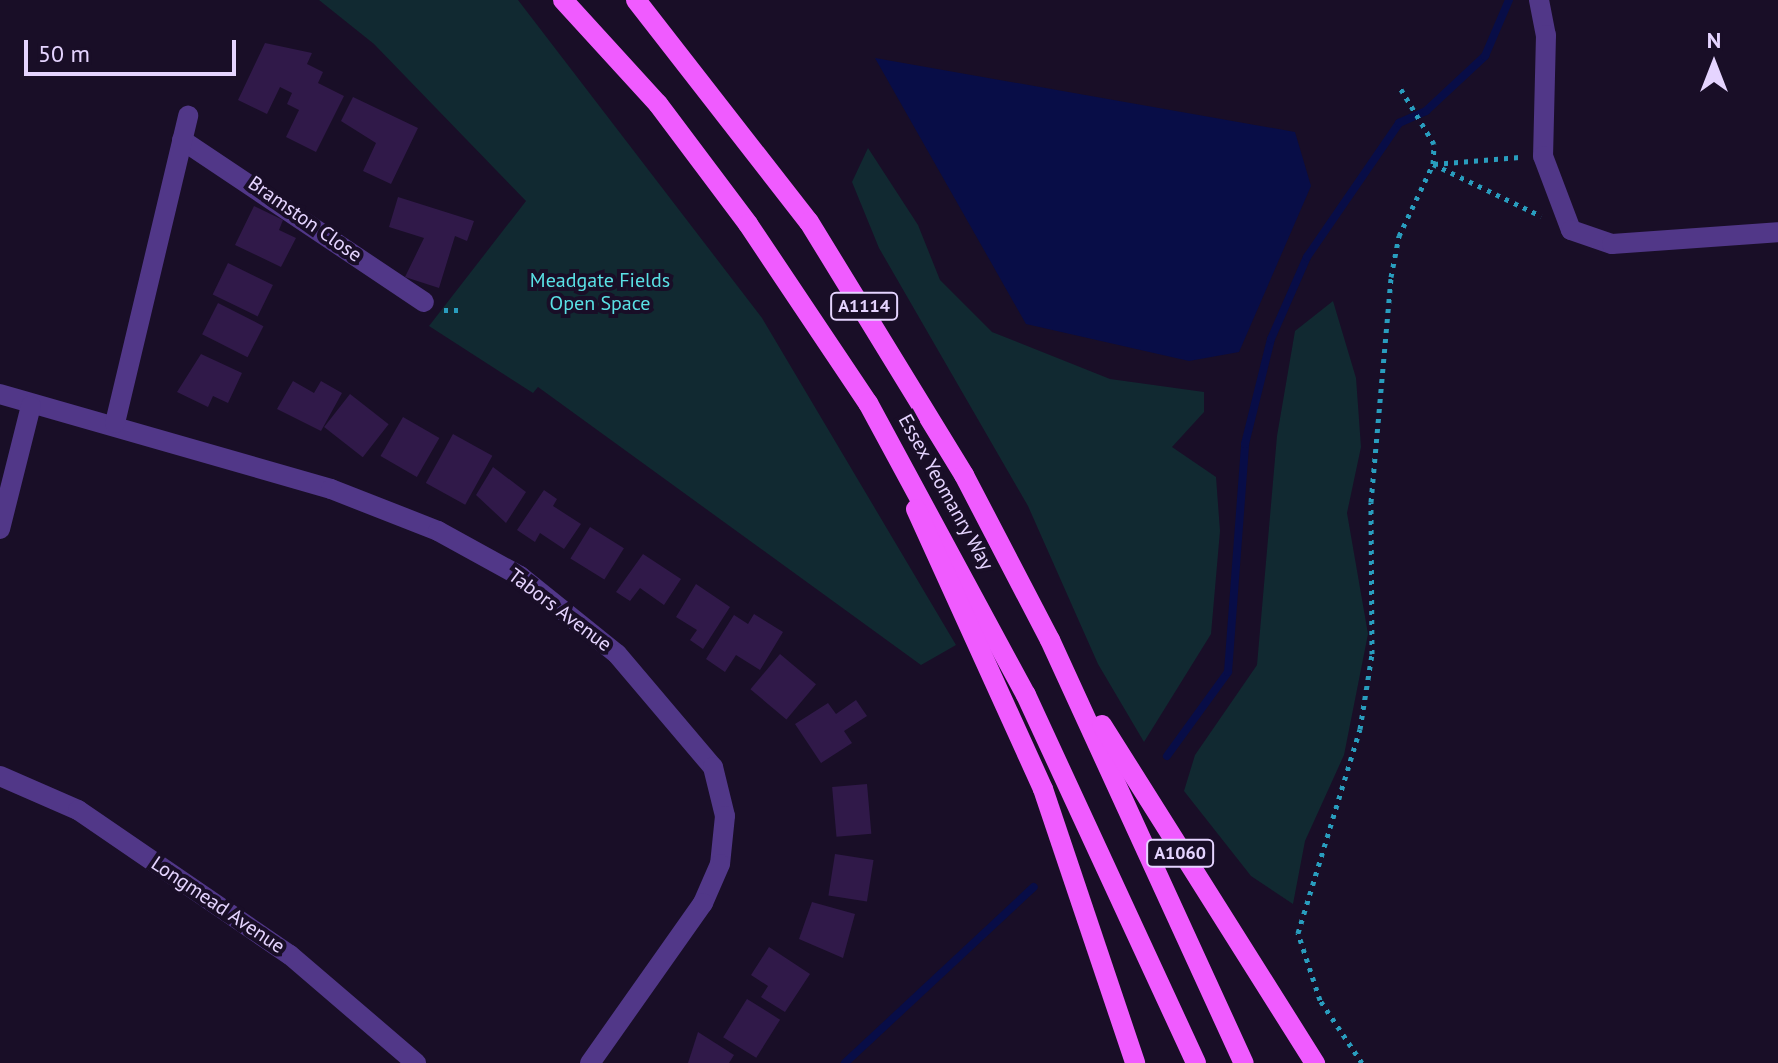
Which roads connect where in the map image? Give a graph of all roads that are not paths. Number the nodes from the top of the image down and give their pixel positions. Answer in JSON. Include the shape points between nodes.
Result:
{"nodes":[{"id":1,"x":563,"y":0,"type":"edge"},
{"id":2,"x":636,"y":0,"type":"edge"},
{"id":3,"x":1539,"y":0,"type":"edge"},
{"id":4,"x":188,"y":116,"type":"dead end"},
{"id":5,"x":182,"y":140,"type":"junction"},
{"id":6,"x":1778,"y":232,"type":"edge"},
{"id":7,"x":424,"y":302,"type":"dead end"},
{"id":8,"x":0,"y":394,"type":"edge"},
{"id":9,"x":868,"y":403,"type":"junction"},
{"id":10,"x":31,"y":406,"type":"junction"},
{"id":11,"x":115,"y":423,"type":"junction"},
{"id":12,"x":0,"y":529,"type":"edge"},
{"id":13,"x":1050,"y":640,"type":"junction"},
{"id":14,"x":0,"y":776,"type":"edge"},
{"id":15,"x":416,"y":1063,"type":"edge"},
{"id":16,"x":590,"y":1063,"type":"edge"},
{"id":17,"x":1135,"y":1063,"type":"edge"},
{"id":18,"x":1196,"y":1063,"type":"edge"},
{"id":19,"x":1244,"y":1063,"type":"edge"},
{"id":20,"x":1315,"y":1063,"type":"edge"}],
"edges":[{"from":1,"to":9,"type":"main road","name":"Essex Yeomanry Way","number":"A1114","via":[[667,116]]},
{"from":2,"to":13,"type":"main road","name":"Essex Yeomanry Way","number":"A1114","via":[[728,111],[865,307]]},
{"from":3,"to":6,"type":"street","via":[[1546,35],[1543,156],[1571,230],[1612,244]]},
{"from":4,"to":5,"type":"street"},
{"from":5,"to":7,"type":"street","name":"Bramston Close","via":[[242,174]]},
{"from":5,"to":11,"type":"street"},
{"from":8,"to":10,"type":"street","name":"Tabors Avenue"},
{"from":9,"to":17,"type":"main road","number":"A1114","via":[[1013,715]]},
{"from":9,"to":18,"type":"main road","name":"Essex Yeomanry Way","number":"A1114","via":[[1020,682]]},
{"from":10,"to":11,"type":"street","name":"Tabors Avenue"},
{"from":10,"to":12,"type":"street"},
{"from":11,"to":16,"type":"street","name":"Tabors Avenue","via":[[331,489],[438,531],[520,576],[617,654],[713,767],[725,816],[720,864],[703,903]]},
{"from":13,"to":19,"type":"main road","name":"Essex Yeomanry Way","number":"A1114"},
{"from":13,"to":20,"type":"main road","number":"A1060"},
{"from":14,"to":15,"type":"street","name":"Longmead Avenue","via":[[78,810],[290,955]]}]}
